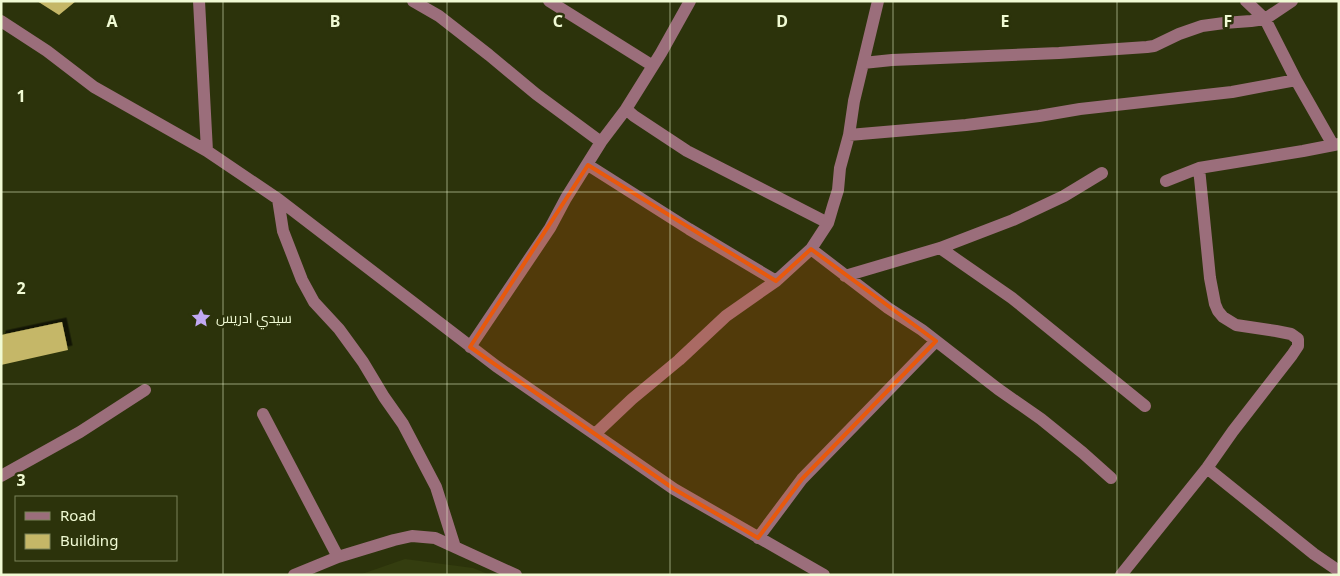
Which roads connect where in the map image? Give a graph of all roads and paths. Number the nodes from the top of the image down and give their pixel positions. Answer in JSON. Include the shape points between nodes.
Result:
{"nodes":[{"id":1,"x":199,"y":1,"type":"edge"},
{"id":2,"x":413,"y":1,"type":"edge"},
{"id":3,"x":549,"y":1,"type":"edge"},
{"id":4,"x":690,"y":1,"type":"edge"},
{"id":5,"x":878,"y":1,"type":"edge"},
{"id":6,"x":1246,"y":1,"type":"edge"},
{"id":7,"x":1292,"y":1,"type":"edge"},
{"id":8,"x":1265,"y":19,"type":"junction"},
{"id":9,"x":1,"y":21,"type":"edge"},
{"id":10,"x":863,"y":63,"type":"junction"},
{"id":11,"x":653,"y":66,"type":"junction"},
{"id":12,"x":1296,"y":80,"type":"junction"},
{"id":13,"x":626,"y":109,"type":"junction"},
{"id":14,"x":849,"y":136,"type":"junction"},
{"id":15,"x":601,"y":142,"type":"junction"},
{"id":16,"x":1336,"y":144,"type":"edge"},
{"id":17,"x":207,"y":151,"type":"junction"},
{"id":18,"x":588,"y":165,"type":"junction"},
{"id":19,"x":1199,"y":168,"type":"junction"},
{"id":20,"x":1102,"y":173,"type":"dead end"},
{"id":21,"x":1166,"y":181,"type":"dead end"},
{"id":22,"x":278,"y":200,"type":"junction"},
{"id":23,"x":828,"y":223,"type":"junction"},
{"id":24,"x":940,"y":248,"type":"junction"},
{"id":25,"x":812,"y":249,"type":"junction"},
{"id":26,"x":845,"y":276,"type":"junction"},
{"id":27,"x":776,"y":281,"type":"junction"},
{"id":28,"x":936,"y":341,"type":"junction"},
{"id":29,"x":470,"y":347,"type":"junction"},
{"id":30,"x":145,"y":390,"type":"dead end"},
{"id":31,"x":1145,"y":406,"type":"dead end"},
{"id":32,"x":263,"y":414,"type":"dead end"},
{"id":33,"x":595,"y":434,"type":"junction"},
{"id":34,"x":1207,"y":468,"type":"junction"},
{"id":35,"x":1,"y":476,"type":"edge"},
{"id":36,"x":1111,"y":478,"type":"dead end"},
{"id":37,"x":758,"y":538,"type":"junction"},
{"id":38,"x":455,"y":547,"type":"junction"},
{"id":39,"x":338,"y":557,"type":"junction"},
{"id":40,"x":1339,"y":571,"type":"edge"},
{"id":41,"x":294,"y":575,"type":"edge"},
{"id":42,"x":516,"y":575,"type":"edge"},
{"id":43,"x":824,"y":575,"type":"edge"},
{"id":44,"x":1121,"y":575,"type":"edge"}],
"edges":[{"from":1,"to":17,"type":"street"},
{"from":2,"to":15,"type":"street","via":[[439,16]]},
{"from":3,"to":11,"type":"street"},
{"from":4,"to":11,"type":"street"},
{"from":5,"to":10,"type":"street"},
{"from":6,"to":8,"type":"street"},
{"from":7,"to":8,"type":"street"},
{"from":8,"to":10,"type":"street","via":[[1202,26],[1148,47]]},
{"from":8,"to":12,"type":"street"},
{"from":9,"to":17,"type":"street","via":[[94,87]]},
{"from":10,"to":14,"type":"street"},
{"from":11,"to":13,"type":"street"},
{"from":12,"to":14,"type":"street","via":[[1189,98]]},
{"from":12,"to":16,"type":"street"},
{"from":13,"to":15,"type":"street"},
{"from":13,"to":23,"type":"street","via":[[688,151]]},
{"from":14,"to":23,"type":"street"},
{"from":15,"to":18,"type":"street"},
{"from":16,"to":19,"type":"street"},
{"from":17,"to":22,"type":"street"},
{"from":18,"to":27,"type":"street"},
{"from":18,"to":29,"type":"street"},
{"from":19,"to":21,"type":"street"},
{"from":19,"to":34,"type":"street","via":[[1210,278],[1218,311],[1236,325],[1276,330],[1298,339],[1292,355]]},
{"from":20,"to":24,"type":"street","via":[[1064,196],[1013,220]]},
{"from":22,"to":29,"type":"street"},
{"from":22,"to":38,"type":"street","via":[[283,231],[302,280],[314,302],[363,362],[403,424],[436,487]]},
{"from":23,"to":25,"type":"street"},
{"from":24,"to":26,"type":"street"},
{"from":24,"to":31,"type":"street","via":[[1012,298]]},
{"from":25,"to":26,"type":"street"},
{"from":25,"to":27,"type":"street"},
{"from":26,"to":28,"type":"street"},
{"from":27,"to":33,"type":"street","via":[[726,316]]},
{"from":28,"to":36,"type":"street","via":[[1041,420]]},
{"from":28,"to":37,"type":"street","via":[[802,479]]},
{"from":29,"to":33,"type":"street"},
{"from":30,"to":35,"type":"street","via":[[80,432]]},
{"from":32,"to":39,"type":"street"},
{"from":33,"to":37,"type":"street","via":[[674,489]]},
{"from":34,"to":40,"type":"street"},
{"from":34,"to":44,"type":"street"},
{"from":37,"to":43,"type":"street"},
{"from":38,"to":39,"type":"street","via":[[435,538],[412,536]]},
{"from":38,"to":42,"type":"street"},
{"from":39,"to":41,"type":"street"}]}
